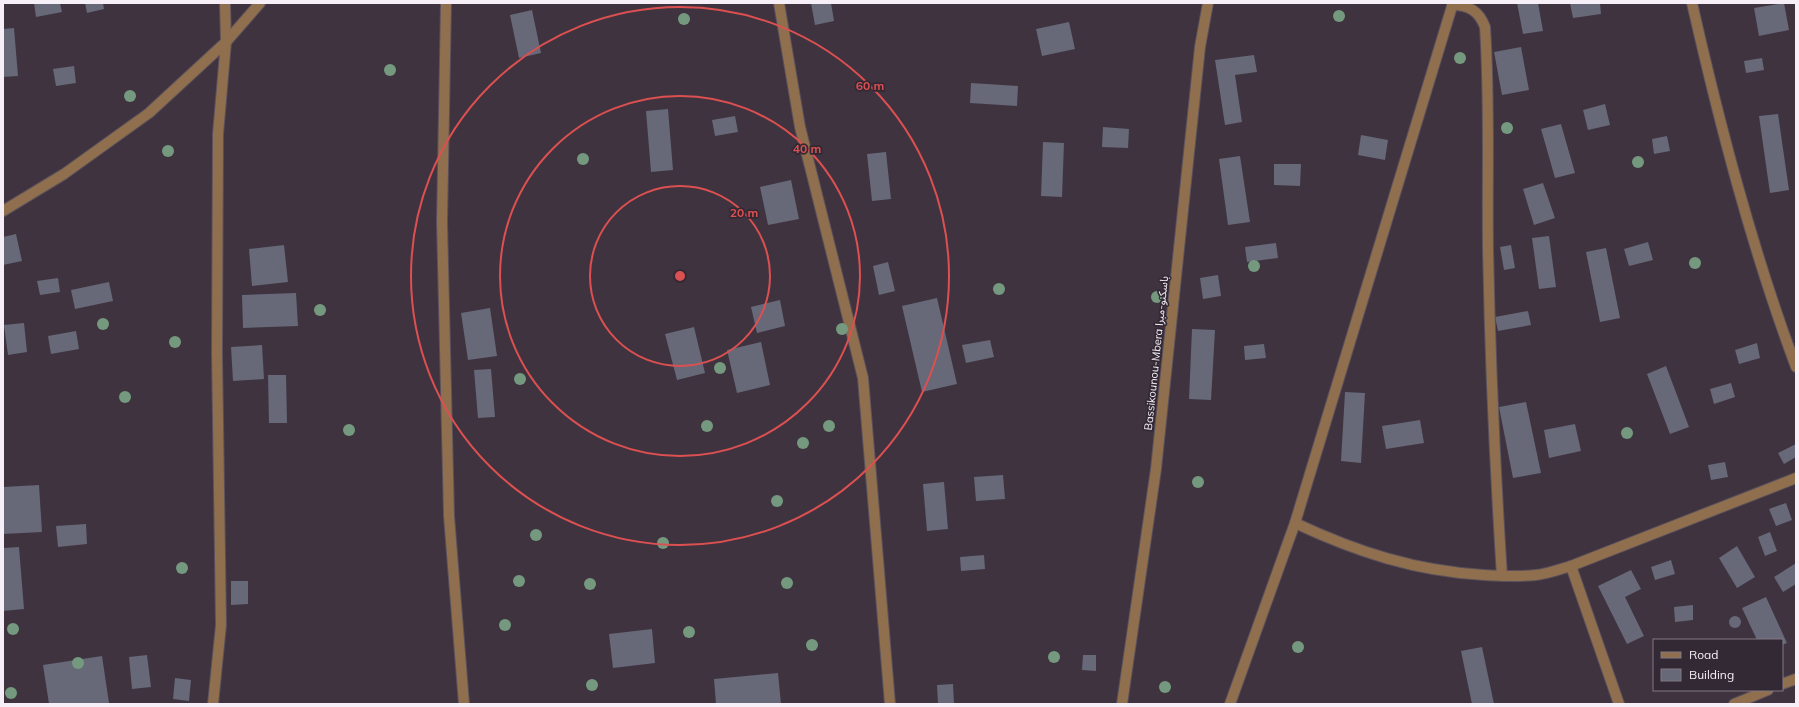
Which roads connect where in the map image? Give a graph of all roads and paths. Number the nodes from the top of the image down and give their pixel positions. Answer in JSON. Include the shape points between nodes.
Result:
{"nodes":[{"id":1,"x":225,"y":3,"type":"edge"},
{"id":2,"x":260,"y":3,"type":"edge"},
{"id":3,"x":446,"y":3,"type":"edge"},
{"id":4,"x":779,"y":3,"type":"edge"},
{"id":5,"x":1208,"y":3,"type":"edge"},
{"id":6,"x":1692,"y":3,"type":"edge"},
{"id":7,"x":1453,"y":4,"type":"edge"},
{"id":8,"x":226,"y":42,"type":"junction"},
{"id":9,"x":3,"y":211,"type":"edge"},
{"id":10,"x":1796,"y":367,"type":"edge"},
{"id":11,"x":1796,"y":478,"type":"edge"},
{"id":12,"x":1295,"y":523,"type":"junction"},
{"id":13,"x":1571,"y":566,"type":"junction"},
{"id":14,"x":1502,"y":576,"type":"junction"},
{"id":15,"x":1796,"y":678,"type":"edge"},
{"id":16,"x":1783,"y":684,"type":"edge"},
{"id":17,"x":1766,"y":691,"type":"edge"},
{"id":18,"x":213,"y":704,"type":"edge"},
{"id":19,"x":464,"y":704,"type":"edge"},
{"id":20,"x":890,"y":704,"type":"edge"},
{"id":21,"x":1122,"y":704,"type":"edge"},
{"id":22,"x":1230,"y":704,"type":"edge"},
{"id":23,"x":1619,"y":704,"type":"edge"},
{"id":24,"x":1734,"y":704,"type":"edge"}],
"edges":[{"from":1,"to":8,"type":"street"},
{"from":2,"to":8,"type":"street"},
{"from":3,"to":19,"type":"street","via":[[442,222],[449,516]]},
{"from":4,"to":20,"type":"street","via":[[800,126],[863,378]]},
{"from":5,"to":21,"type":"street","name":"Bassikounou-Mbera باسكنو-مبرا","via":[[1200,55],[1156,469]]},
{"from":6,"to":10,"type":"street","via":[[1710,84],[1745,213]]},
{"from":7,"to":12,"type":"street"},
{"from":7,"to":14,"type":"street","via":[[1470,7],[1482,19],[1484,27],[1489,152],[1490,336]]},
{"from":8,"to":9,"type":"street","via":[[148,113],[64,174]]},
{"from":8,"to":18,"type":"street","via":[[218,142],[217,352],[221,625]]},
{"from":11,"to":13,"type":"street"},
{"from":12,"to":14,"type":"street","via":[[1336,542],[1378,557],[1422,568]]},
{"from":12,"to":22,"type":"street"},
{"from":13,"to":14,"type":"street","via":[[1536,575]]},
{"from":13,"to":23,"type":"street"},
{"from":15,"to":16,"type":"street"},
{"from":17,"to":24,"type":"street"}]}
